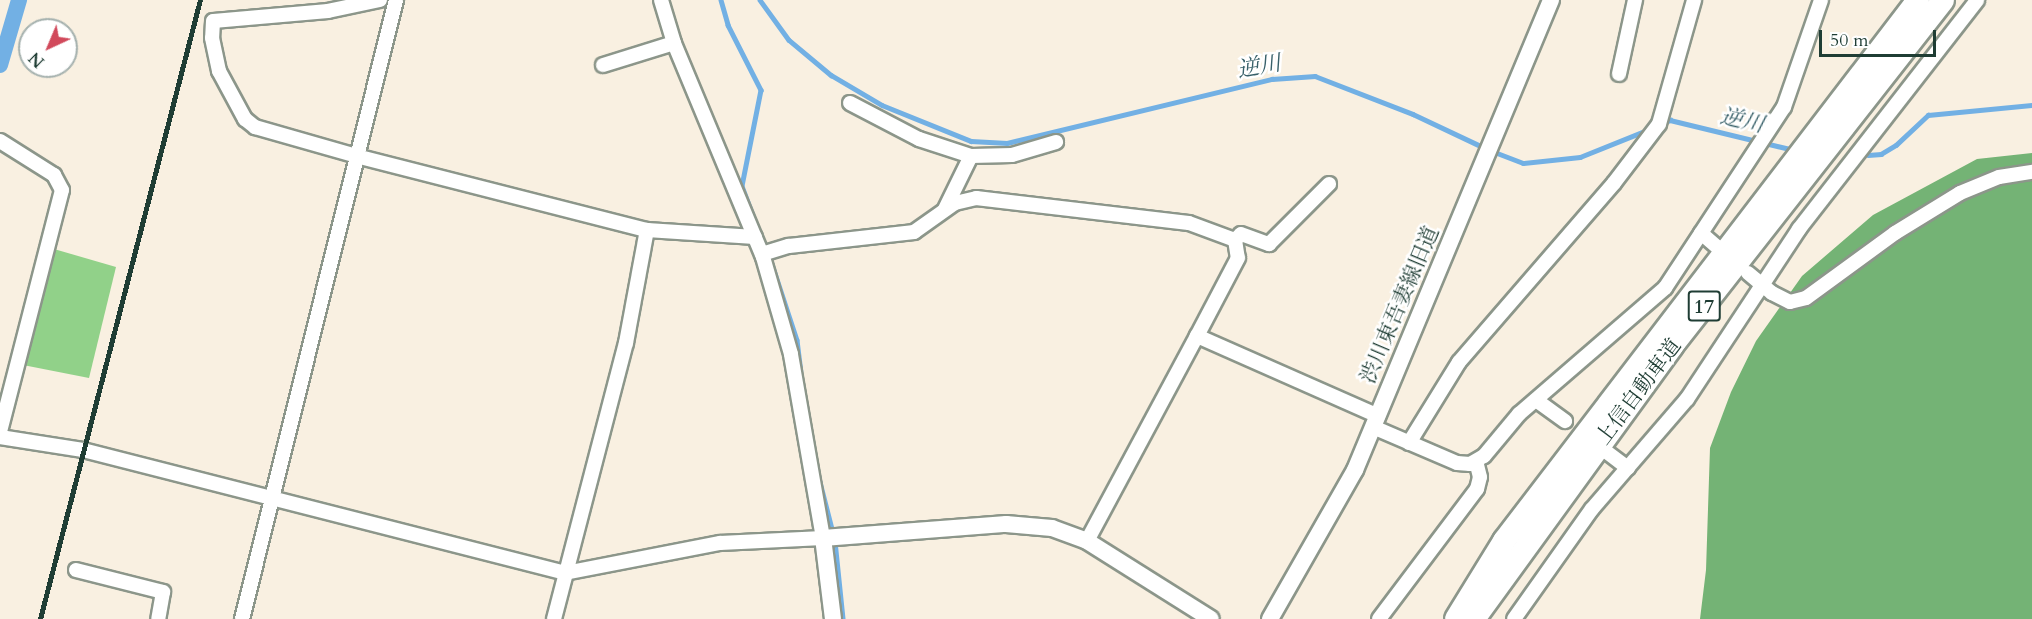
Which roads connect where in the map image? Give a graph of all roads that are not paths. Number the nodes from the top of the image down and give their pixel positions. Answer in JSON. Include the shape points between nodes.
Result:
{"nodes":[{"id":1,"x":380,"y":0,"type":"edge"},
{"id":2,"x":396,"y":0,"type":"edge"},
{"id":3,"x":661,"y":0,"type":"edge"},
{"id":4,"x":1551,"y":0,"type":"edge"},
{"id":5,"x":1635,"y":0,"type":"edge"},
{"id":6,"x":1694,"y":0,"type":"edge"},
{"id":7,"x":1821,"y":0,"type":"edge"},
{"id":8,"x":1918,"y":0,"type":"edge"},
{"id":9,"x":1943,"y":0,"type":"edge"},
{"id":10,"x":1977,"y":0,"type":"edge"},
{"id":11,"x":674,"y":43,"type":"junction"},
{"id":12,"x":603,"y":64,"type":"dead end"},
{"id":13,"x":1619,"y":74,"type":"dead end"},
{"id":14,"x":850,"y":103,"type":"dead end"},
{"id":15,"x":0,"y":141,"type":"edge"},
{"id":16,"x":1056,"y":142,"type":"dead end"},
{"id":17,"x":971,"y":156,"type":"junction"},
{"id":18,"x":360,"y":157,"type":"junction"},
{"id":19,"x":2032,"y":172,"type":"edge"},
{"id":20,"x":1329,"y":184,"type":"dead end"},
{"id":21,"x":944,"y":211,"type":"junction"},
{"id":22,"x":647,"y":230,"type":"junction"},
{"id":23,"x":1701,"y":233,"type":"junction"},
{"id":24,"x":754,"y":237,"type":"junction"},
{"id":25,"x":1235,"y":240,"type":"junction"},
{"id":26,"x":1716,"y":247,"type":"dead end"},
{"id":27,"x":763,"y":254,"type":"junction"},
{"id":28,"x":1748,"y":273,"type":"dead end"},
{"id":29,"x":1761,"y":283,"type":"junction"},
{"id":30,"x":1197,"y":336,"type":"junction"},
{"id":31,"x":1536,"y":400,"type":"junction"},
{"id":32,"x":1565,"y":421,"type":"dead end"},
{"id":33,"x":1375,"y":422,"type":"junction"},
{"id":34,"x":0,"y":431,"type":"edge"},
{"id":35,"x":0,"y":437,"type":"edge"},
{"id":36,"x":1409,"y":443,"type":"junction"},
{"id":37,"x":1608,"y":453,"type":"dead end"},
{"id":38,"x":1476,"y":461,"type":"junction"},
{"id":39,"x":1628,"y":468,"type":"junction"},
{"id":40,"x":276,"y":496,"type":"junction"},
{"id":41,"x":823,"y":538,"type":"junction"},
{"id":42,"x":1087,"y":541,"type":"junction"},
{"id":43,"x":1513,"y":547,"type":"junction"},
{"id":44,"x":76,"y":570,"type":"dead end"},
{"id":45,"x":565,"y":573,"type":"junction"},
{"id":46,"x":158,"y":619,"type":"edge"},
{"id":47,"x":242,"y":619,"type":"edge"},
{"id":48,"x":554,"y":619,"type":"edge"},
{"id":49,"x":833,"y":619,"type":"edge"},
{"id":50,"x":1211,"y":619,"type":"edge"},
{"id":51,"x":1270,"y":619,"type":"edge"},
{"id":52,"x":1379,"y":619,"type":"edge"},
{"id":53,"x":1443,"y":619,"type":"edge"},
{"id":54,"x":1456,"y":619,"type":"edge"},
{"id":55,"x":1474,"y":619,"type":"edge"},
{"id":56,"x":1487,"y":619,"type":"edge"},
{"id":57,"x":1514,"y":619,"type":"edge"}],
"edges":[{"from":1,"to":18,"type":"street","via":[[328,11],[213,21],[212,38],[219,71],[245,119],[255,127]]},
{"from":2,"to":18,"type":"street"},
{"from":3,"to":11,"type":"street"},
{"from":4,"to":33,"type":"street","name":"渋川東吾妻線旧道"},
{"from":5,"to":13,"type":"street"},
{"from":6,"to":36,"type":"street","via":[[1659,124],[1459,362]]},
{"from":7,"to":23,"type":"street","via":[[1794,88],[1769,134]]},
{"from":8,"to":43,"type":"highway","name":"上信自動車道","number":"17"},
{"from":9,"to":43,"type":"highway","name":"上信自動車道","number":"17"},
{"from":10,"to":29,"type":"street","via":[[1870,134]]},
{"from":11,"to":12,"type":"street"},
{"from":11,"to":24,"type":"street"},
{"from":14,"to":17,"type":"street","via":[[919,139]]},
{"from":15,"to":34,"type":"street","via":[[54,175],[62,190]]},
{"from":16,"to":17,"type":"street","via":[[1012,155]]},
{"from":17,"to":21,"type":"street"},
{"from":18,"to":22,"type":"street"},
{"from":18,"to":40,"type":"street"},
{"from":19,"to":29,"type":"street","via":[[1999,177],[1960,193],[1895,233],[1806,298],[1790,302]]},
{"from":20,"to":25,"type":"street","via":[[1269,244],[1241,234]]},
{"from":21,"to":25,"type":"street","via":[[955,203],[976,198],[1190,223]]},
{"from":21,"to":27,"type":"street","via":[[914,232]]},
{"from":22,"to":24,"type":"street"},
{"from":22,"to":45,"type":"street","via":[[626,343]]},
{"from":23,"to":26,"type":"street"},
{"from":23,"to":31,"type":"street","via":[[1665,288]]},
{"from":24,"to":27,"type":"street"},
{"from":25,"to":30,"type":"street","via":[[1238,258]]},
{"from":27,"to":41,"type":"street","via":[[791,354]]},
{"from":28,"to":29,"type":"street"},
{"from":29,"to":39,"type":"street","via":[[1687,399]]},
{"from":30,"to":33,"type":"street"},
{"from":30,"to":42,"type":"street"},
{"from":31,"to":32,"type":"street"},
{"from":31,"to":38,"type":"street"},
{"from":33,"to":36,"type":"street"},
{"from":33,"to":51,"type":"street","name":"渋川東吾妻線旧道","via":[[1335,508]]},
{"from":35,"to":40,"type":"street","via":[[83,450]]},
{"from":36,"to":38,"type":"street","via":[[1457,463]]},
{"from":37,"to":39,"type":"street"},
{"from":38,"to":52,"type":"street","via":[[1480,477],[1477,489]]},
{"from":39,"to":57,"type":"street","via":[[1535,584]]},
{"from":40,"to":45,"type":"street"},
{"from":40,"to":47,"type":"street"},
{"from":41,"to":42,"type":"street","via":[[1006,524],[1052,528]]},
{"from":41,"to":45,"type":"street","via":[[720,543]]},
{"from":41,"to":49,"type":"street"},
{"from":42,"to":50,"type":"street"},
{"from":43,"to":53,"type":"highway","number":"17"},
{"from":43,"to":54,"type":"highway","name":"上信自動車道","number":"17"},
{"from":43,"to":55,"type":"highway","name":"上信自動車道","number":"17"},
{"from":43,"to":56,"type":"highway","number":"17"},
{"from":44,"to":46,"type":"street","via":[[163,592]]},
{"from":45,"to":48,"type":"street"}]}
